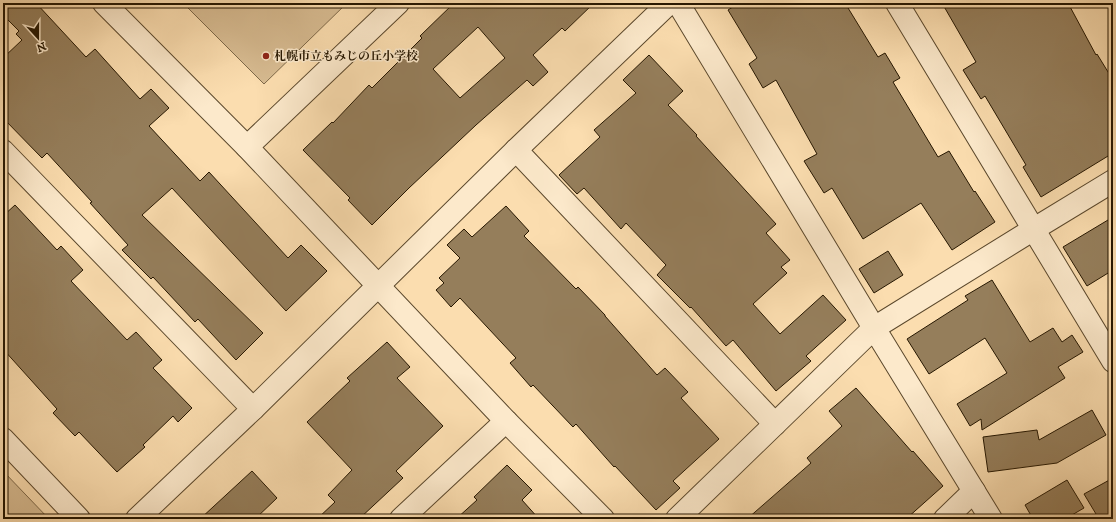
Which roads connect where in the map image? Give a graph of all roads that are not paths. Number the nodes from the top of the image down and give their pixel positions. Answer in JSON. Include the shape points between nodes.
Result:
{"nodes":[{"id":1,"x":104,"y":3,"type":"edge"},
{"id":2,"x":398,"y":3,"type":"edge"},
{"id":3,"x":669,"y":3,"type":"edge"},
{"id":4,"x":678,"y":3,"type":"edge"},
{"id":5,"x":897,"y":3,"type":"edge"},
{"id":6,"x":247,"y":147,"type":"junction"},
{"id":7,"x":516,"y":150,"type":"junction"},
{"id":8,"x":3,"y":151,"type":"edge"},
{"id":9,"x":1113,"y":181,"type":"edge"},
{"id":10,"x":1034,"y":229,"type":"junction"},
{"id":11,"x":379,"y":286,"type":"junction"},
{"id":12,"x":874,"y":328,"type":"junction"},
{"id":13,"x":1113,"y":361,"type":"edge"},
{"id":14,"x":253,"y":409,"type":"junction"},
{"id":15,"x":506,"y":421,"type":"junction"},
{"id":16,"x":775,"y":424,"type":"junction"},
{"id":17,"x":3,"y":440,"type":"edge"},
{"id":18,"x":974,"y":491,"type":"junction"},
{"id":19,"x":79,"y":519,"type":"edge"},
{"id":20,"x":137,"y":519,"type":"edge"},
{"id":21,"x":401,"y":519,"type":"edge"},
{"id":22,"x":603,"y":519,"type":"edge"},
{"id":23,"x":677,"y":519,"type":"edge"},
{"id":24,"x":945,"y":519,"type":"edge"},
{"id":25,"x":991,"y":519,"type":"edge"}],
"edges":[{"from":1,"to":6,"type":"street"},
{"from":2,"to":6,"type":"street"},
{"from":3,"to":7,"type":"street"},
{"from":4,"to":12,"type":"street"},
{"from":5,"to":10,"type":"street"},
{"from":6,"to":11,"type":"street"},
{"from":7,"to":11,"type":"street"},
{"from":7,"to":16,"type":"street"},
{"from":8,"to":14,"type":"street"},
{"from":9,"to":10,"type":"street"},
{"from":10,"to":12,"type":"street"},
{"from":10,"to":13,"type":"street"},
{"from":11,"to":14,"type":"street"},
{"from":11,"to":15,"type":"street"},
{"from":12,"to":16,"type":"street"},
{"from":12,"to":18,"type":"street"},
{"from":14,"to":20,"type":"street"},
{"from":15,"to":21,"type":"street"},
{"from":15,"to":22,"type":"street"},
{"from":16,"to":23,"type":"street"},
{"from":17,"to":19,"type":"street"},
{"from":18,"to":24,"type":"street"},
{"from":18,"to":25,"type":"street"}]}
